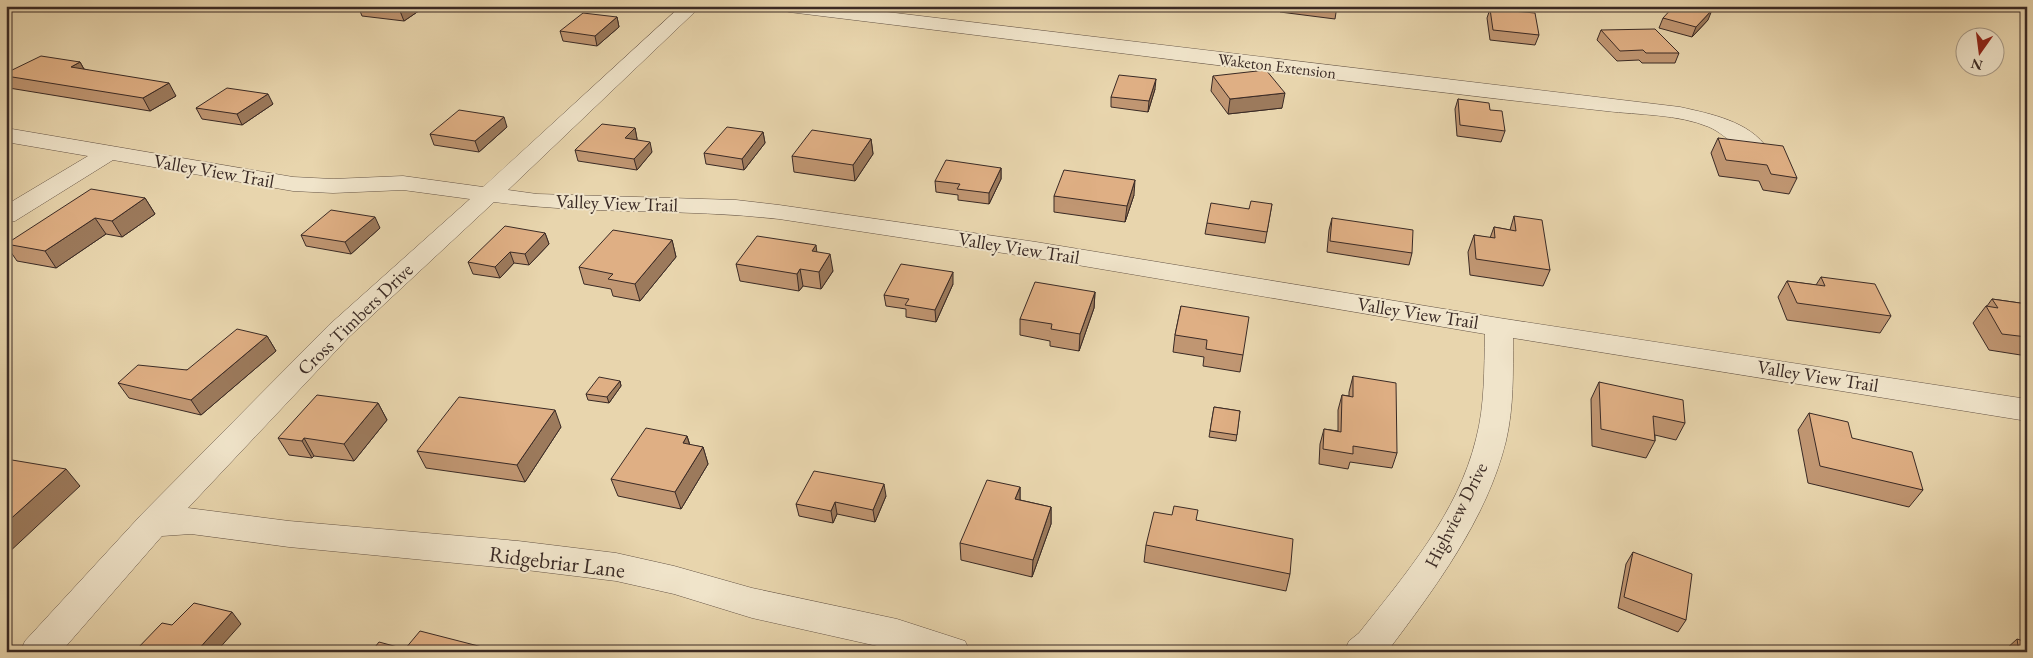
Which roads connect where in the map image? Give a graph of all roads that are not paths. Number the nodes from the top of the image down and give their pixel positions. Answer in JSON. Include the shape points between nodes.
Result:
{"nodes":[{"id":1,"x":692,"y":6,"type":"edge"},
{"id":2,"x":789,"y":6,"type":"edge"},
{"id":3,"x":6,"y":135,"type":"edge"},
{"id":4,"x":1757,"y":149,"type":"edge"},
{"id":5,"x":108,"y":153,"type":"junction"},
{"id":6,"x":488,"y":194,"type":"junction"},
{"id":7,"x":6,"y":216,"type":"edge"},
{"id":8,"x":1499,"y":327,"type":"junction"},
{"id":9,"x":2027,"y":410,"type":"edge"},
{"id":10,"x":153,"y":524,"type":"junction"},
{"id":11,"x":38,"y":652,"type":"edge"},
{"id":12,"x":952,"y":652,"type":"edge"},
{"id":13,"x":1362,"y":652,"type":"edge"}],
"edges":[{"from":1,"to":6,"type":"street","name":"Cross Timbers Drive"},
{"from":2,"to":4,"type":"street","name":"Waketon Extension","via":[[1680,112],[1731,129]]},
{"from":3,"to":5,"type":"street","name":"Valley View Trail"},
{"from":5,"to":6,"type":"street","name":"Valley View Trail","via":[[293,184],[403,183]]},
{"from":5,"to":7,"type":"street"},
{"from":6,"to":8,"type":"street","name":"Valley View Trail","via":[[537,201],[660,204],[779,212],[1036,250]]},
{"from":6,"to":10,"type":"street","name":"Cross Timbers Drive","via":[[339,330]]},
{"from":8,"to":9,"type":"street","name":"Valley View Trail"},
{"from":8,"to":13,"type":"street","name":"Highview Drive","via":[[1497,396],[1491,439],[1480,475],[1426,574],[1372,644]]},
{"from":10,"to":11,"type":"street","name":"Cross Timbers Drive"},
{"from":10,"to":12,"type":"street","name":"Ridgebriar Lane","via":[[192,521],[616,567],[752,603],[897,634]]}]}
